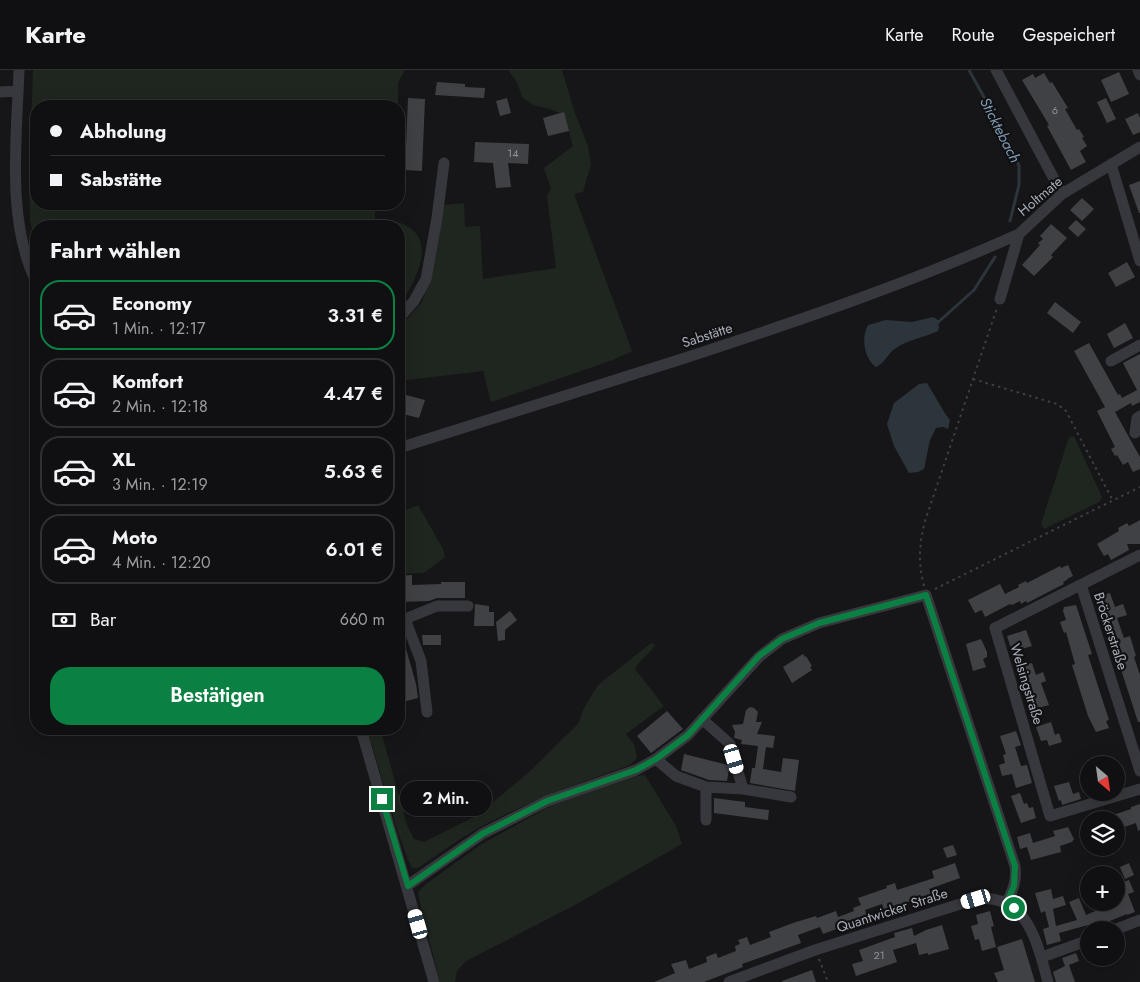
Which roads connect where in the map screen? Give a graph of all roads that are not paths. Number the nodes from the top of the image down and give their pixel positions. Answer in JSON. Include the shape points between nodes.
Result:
{"nodes":[{"id":1,"x":19,"y":70,"type":"edge"},
{"id":2,"x":996,"y":70,"type":"edge"},
{"id":3,"x":1138,"y":70,"type":"edge"},
{"id":4,"x":1140,"y":75,"type":"edge"},
{"id":5,"x":0,"y":92,"type":"edge"},
{"id":6,"x":18,"y":92,"type":"junction"},
{"id":7,"x":1140,"y":147,"type":"edge"},
{"id":8,"x":444,"y":163,"type":"dead end"},
{"id":9,"x":1111,"y":164,"type":"junction"},
{"id":10,"x":1062,"y":194,"type":"junction"},
{"id":11,"x":1019,"y":234,"type":"junction"},
{"id":12,"x":1140,"y":261,"type":"edge"},
{"id":13,"x":30,"y":268,"type":"edge"},
{"id":14,"x":1000,"y":299,"type":"road end"},
{"id":15,"x":405,"y":311,"type":"edge"},
{"id":16,"x":1140,"y":345,"type":"edge"},
{"id":17,"x":1111,"y":361,"type":"dead end"},
{"id":18,"x":1140,"y":416,"type":"edge"},
{"id":19,"x":1135,"y":433,"type":"dead end"},
{"id":20,"x":405,"y":446,"type":"edge"},
{"id":21,"x":1140,"y":555,"type":"edge"},
{"id":22,"x":1081,"y":585,"type":"junction"},
{"id":23,"x":468,"y":606,"type":"dead end"},
{"id":24,"x":405,"y":617,"type":"edge"},
{"id":25,"x":405,"y":625,"type":"edge"},
{"id":26,"x":427,"y":712,"type":"dead end"},
{"id":27,"x":702,"y":720,"type":"junction"},
{"id":28,"x":363,"y":735,"type":"edge"},
{"id":29,"x":656,"y":759,"type":"junction"},
{"id":30,"x":1140,"y":771,"type":"edge"},
{"id":31,"x":706,"y":787,"type":"junction"},
{"id":32,"x":743,"y":789,"type":"junction"},
{"id":33,"x":1140,"y":789,"type":"edge"},
{"id":34,"x":791,"y":797,"type":"dead end"},
{"id":35,"x":706,"y":820,"type":"dead end"},
{"id":36,"x":408,"y":886,"type":"junction"},
{"id":37,"x":1007,"y":902,"type":"junction"},
{"id":38,"x":1140,"y":920,"type":"edge"},
{"id":39,"x":1125,"y":926,"type":"edge"},
{"id":40,"x":1080,"y":943,"type":"edge"},
{"id":41,"x":1042,"y":957,"type":"junction"},
{"id":42,"x":434,"y":982,"type":"edge"},
{"id":43,"x":729,"y":982,"type":"edge"},
{"id":44,"x":1048,"y":982,"type":"edge"}],
"edges":[{"from":1,"to":6,"type":"street"},
{"from":2,"to":10,"type":"street"},
{"from":3,"to":4,"type":"street"},
{"from":5,"to":6,"type":"street"},
{"from":6,"to":13,"type":"street","via":[[18,221]]},
{"from":7,"to":9,"type":"street","name":"Holtmate"},
{"from":8,"to":15,"type":"street","via":[[426,279]]},
{"from":9,"to":10,"type":"street","name":"Holtmate"},
{"from":9,"to":12,"type":"street"},
{"from":10,"to":11,"type":"street","name":"Holtmate"},
{"from":11,"to":14,"type":"street","name":"Holtmate"},
{"from":11,"to":20,"type":"street","name":"Sabstätte","via":[[848,304]]},
{"from":16,"to":17,"type":"street"},
{"from":18,"to":19,"type":"street"},
{"from":21,"to":22,"type":"street","name":"Welsingstraße"},
{"from":22,"to":30,"type":"street","name":"Bröckerstraße"},
{"from":22,"to":33,"type":"street","name":"Welsingstraße","via":[[995,628],[1050,816]]},
{"from":23,"to":24,"type":"street","via":[[437,606]]},
{"from":25,"to":26,"type":"street","via":[[421,661]]},
{"from":27,"to":29,"type":"street"},
{"from":27,"to":32,"type":"street","via":[[730,744]]},
{"from":27,"to":37,"type":"street","via":[[759,656],[782,639],[819,623],[926,595],[1015,866],[1014,886]]},
{"from":28,"to":36,"type":"street"},
{"from":29,"to":31,"type":"street","via":[[676,776]]},
{"from":29,"to":36,"type":"street","via":[[636,770],[547,801],[482,834]]},
{"from":31,"to":32,"type":"street"},
{"from":31,"to":35,"type":"street"},
{"from":32,"to":34,"type":"street"},
{"from":36,"to":42,"type":"street"},
{"from":37,"to":41,"type":"street","via":[[1024,918]]},
{"from":37,"to":43,"type":"street","name":"Quantwicker Straße","via":[[989,897],[976,899],[815,950]]},
{"from":38,"to":39,"type":"street"},
{"from":40,"to":41,"type":"street"},
{"from":41,"to":44,"type":"street"}]}
